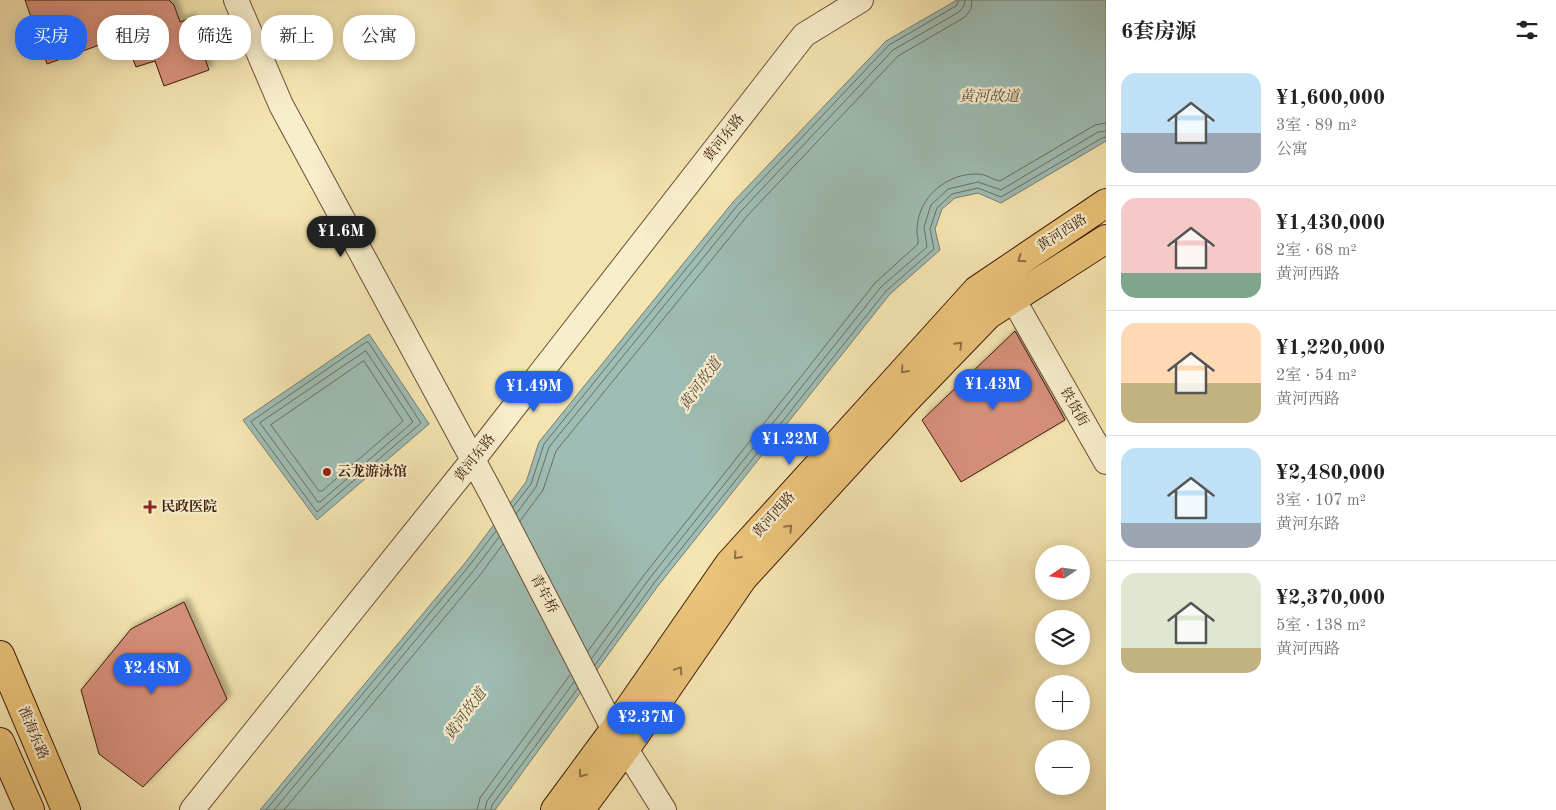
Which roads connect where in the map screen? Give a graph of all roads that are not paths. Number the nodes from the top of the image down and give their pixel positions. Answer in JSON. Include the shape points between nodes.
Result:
{"nodes":[{"id":1,"x":236,"y":0,"type":"edge"},
{"id":2,"x":861,"y":0,"type":"edge"},
{"id":3,"x":1106,"y":204,"type":"edge"},
{"id":4,"x":1106,"y":239,"type":"edge"},
{"id":5,"x":1013,"y":299,"type":"junction"},
{"id":6,"x":472,"y":461,"type":"junction"},
{"id":7,"x":1106,"y":462,"type":"edge"},
{"id":8,"x":0,"y":655,"type":"edge"},
{"id":9,"x":620,"y":739,"type":"junction"},
{"id":10,"x":0,"y":742,"type":"edge"},
{"id":11,"x":30,"y":810,"type":"edge"},
{"id":12,"x":66,"y":810,"type":"edge"},
{"id":13,"x":192,"y":810,"type":"edge"},
{"id":14,"x":555,"y":810,"type":"edge"},
{"id":15,"x":580,"y":810,"type":"edge"},
{"id":16,"x":664,"y":810,"type":"edge"}],
"edges":[{"from":1,"to":6,"type":"street","name":"青年桥","via":[[281,105]]},
{"from":2,"to":6,"type":"street","name":"黄河东路","via":[[804,35]]},
{"from":3,"to":9,"type":"main road","name":"黄河西路","one_way":true,"via":[[976,290],[729,564]]},
{"from":4,"to":5,"type":"main road","name":"黄河西路"},
{"from":5,"to":7,"type":"street","name":"铁货街"},
{"from":9,"to":5,"type":"main road","name":"黄河西路","one_way":true,"via":[[743,578],[981,322]]},
{"from":6,"to":9,"type":"street","name":"青年桥"},
{"from":6,"to":13,"type":"street","name":"黄河东路"},
{"from":8,"to":12,"type":"main road","name":"淮海东路"},
{"from":9,"to":14,"type":"main road","name":"黄河西路","one_way":true},
{"from":9,"to":15,"type":"main road","name":"黄河西路"},
{"from":9,"to":16,"type":"street","name":"青年桥"},
{"from":10,"to":11,"type":"main road"}]}
